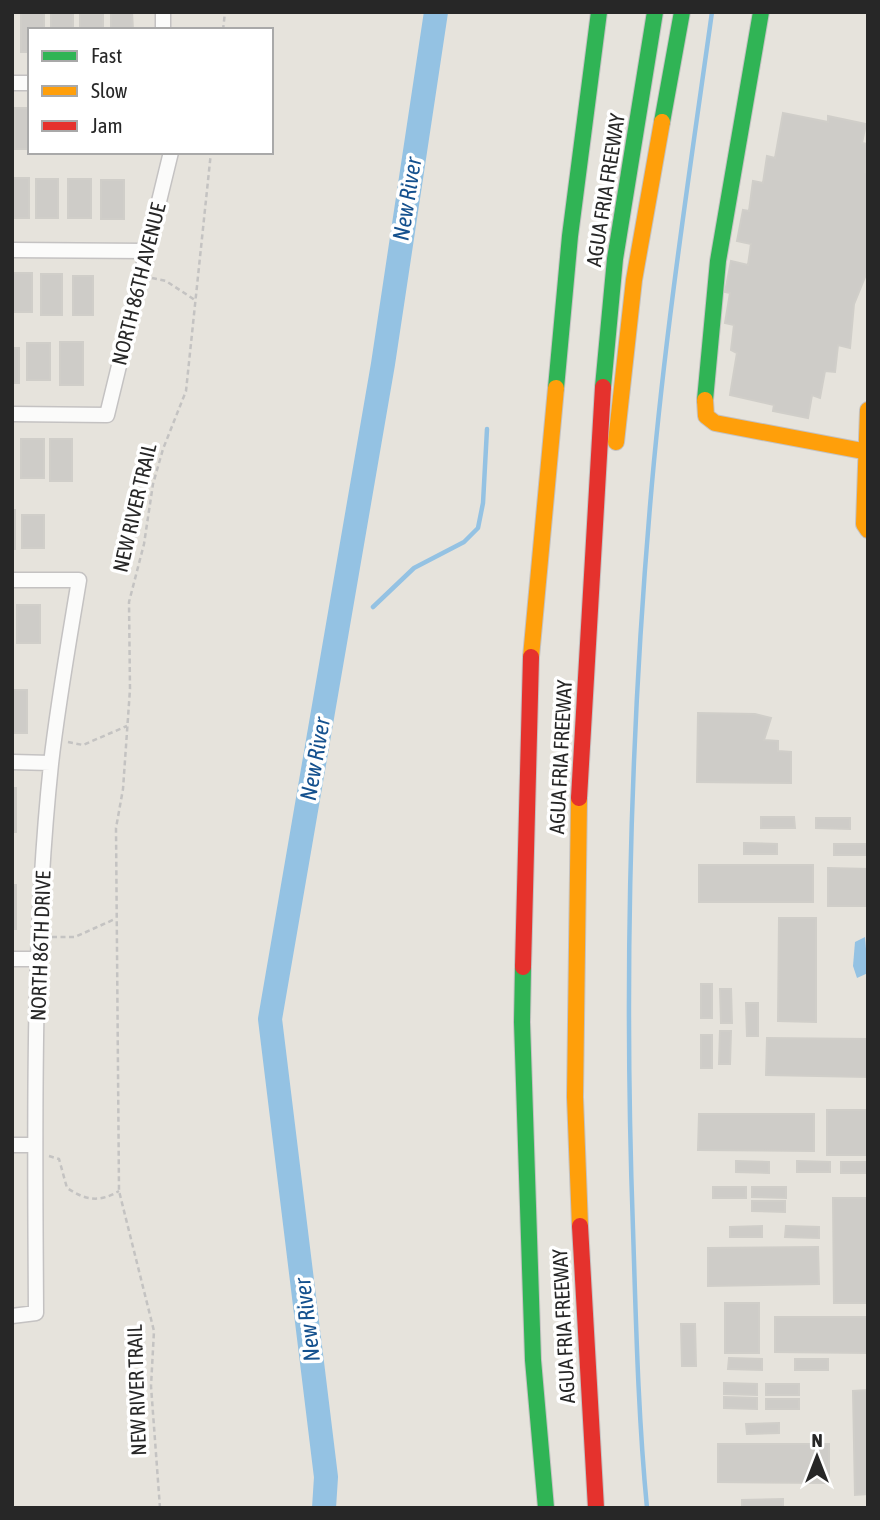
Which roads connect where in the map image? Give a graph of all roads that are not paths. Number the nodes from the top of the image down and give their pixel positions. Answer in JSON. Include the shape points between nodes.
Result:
{"nodes":[{"id":1,"x":599,"y":12,"type":"edge"},
{"id":2,"x":655,"y":12,"type":"edge"},
{"id":3,"x":682,"y":12,"type":"edge"},
{"id":4,"x":761,"y":12,"type":"edge"},
{"id":5,"x":170,"y":154,"type":"edge"},
{"id":6,"x":12,"y":250,"type":"edge"},
{"id":7,"x":146,"y":251,"type":"junction"},
{"id":8,"x":868,"y":410,"type":"edge"},
{"id":9,"x":12,"y":414,"type":"edge"},
{"id":10,"x":866,"y":452,"type":"edge"},
{"id":11,"x":868,"y":530,"type":"edge"},
{"id":12,"x":12,"y":580,"type":"edge"},
{"id":13,"x":582,"y":750,"type":"junction"},
{"id":14,"x":12,"y":762,"type":"edge"},
{"id":15,"x":51,"y":763,"type":"junction"},
{"id":16,"x":12,"y":959,"type":"edge"},
{"id":17,"x":40,"y":959,"type":"junction"},
{"id":18,"x":12,"y":1145,"type":"edge"},
{"id":19,"x":35,"y":1151,"type":"junction"},
{"id":20,"x":12,"y":1316,"type":"edge"},
{"id":21,"x":546,"y":1508,"type":"edge"},
{"id":22,"x":596,"y":1508,"type":"edge"}],
"edges":[{"from":1,"to":21,"type":"main road","name":"AGUA FRIA FREEWAY","via":[[570,236],[531,650],[522,1021],[533,1360]]},
{"from":2,"to":13,"type":"main road","name":"AGUA FRIA FREEWAY","via":[[615,259],[597,446]]},
{"from":3,"to":13,"type":"main road","via":[[634,280]]},
{"from":4,"to":10,"type":"main road","via":[[718,261],[704,409],[715,423]]},
{"from":5,"to":7,"type":"street","name":"NORTH 86TH AVENUE"},
{"from":6,"to":7,"type":"street"},
{"from":7,"to":9,"type":"street","name":"NORTH 86TH AVENUE","via":[[107,415]]},
{"from":8,"to":10,"type":"main road"},
{"from":10,"to":11,"type":"main road","via":[[864,524]]},
{"from":12,"to":15,"type":"street","name":"NORTH 86TH DRIVE","via":[[79,580]]},
{"from":13,"to":22,"type":"main road","name":"AGUA FRIA FREEWAY","via":[[575,898],[575,1097],[583,1325]]},
{"from":14,"to":15,"type":"street"},
{"from":15,"to":17,"type":"street","name":"NORTH 86TH DRIVE"},
{"from":16,"to":17,"type":"street"},
{"from":17,"to":19,"type":"street","name":"NORTH 86TH DRIVE"},
{"from":18,"to":19,"type":"street"},
{"from":19,"to":20,"type":"street","name":"NORTH 86TH DRIVE","via":[[36,1313]]}]}
